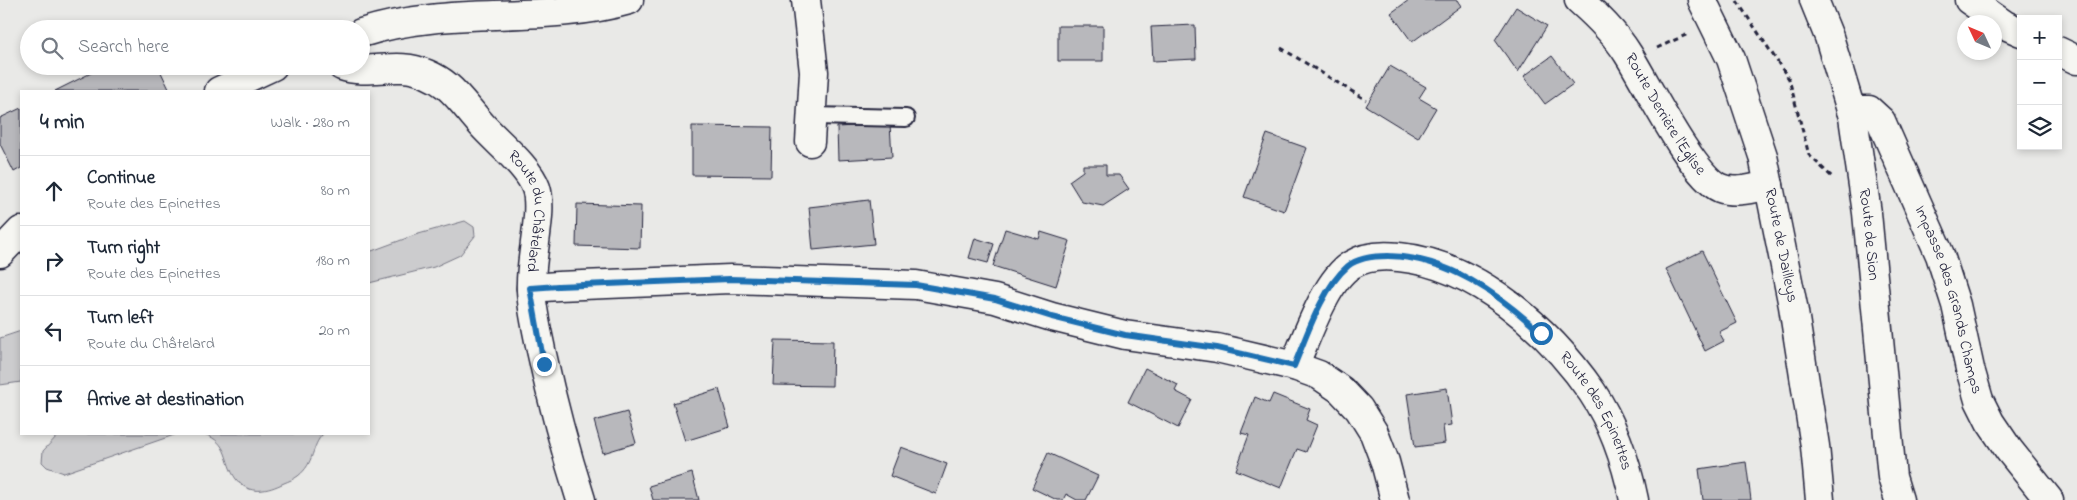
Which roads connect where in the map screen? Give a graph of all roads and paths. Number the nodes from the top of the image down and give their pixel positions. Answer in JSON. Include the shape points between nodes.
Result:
{"nodes":[{"id":1,"x":629,"y":0,"type":"edge"},
{"id":2,"x":806,"y":0,"type":"edge"},
{"id":3,"x":1579,"y":0,"type":"edge"},
{"id":4,"x":1736,"y":0,"type":"edge"},
{"id":5,"x":1814,"y":0,"type":"edge"},
{"id":6,"x":1969,"y":0,"type":"edge"},
{"id":7,"x":479,"y":7,"type":"edge"},
{"id":8,"x":1707,"y":11,"type":"edge"},
{"id":9,"x":370,"y":30,"type":"edge"},
{"id":10,"x":2017,"y":30,"type":"edge"},
{"id":11,"x":1281,"y":48,"type":"dead end"},
{"id":12,"x":1651,"y":51,"type":"dead end"},
{"id":13,"x":2062,"y":53,"type":"edge"},
{"id":14,"x":2077,"y":60,"type":"edge"},
{"id":15,"x":370,"y":69,"type":"edge"},
{"id":16,"x":253,"y":75,"type":"edge"},
{"id":17,"x":220,"y":90,"type":"edge"},
{"id":18,"x":1366,"y":100,"type":"dead end"},
{"id":19,"x":1852,"y":110,"type":"junction"},
{"id":20,"x":906,"y":118,"type":"dead end"},
{"id":21,"x":812,"y":129,"type":"joint"},
{"id":22,"x":1835,"y":181,"type":"dead end"},
{"id":23,"x":1769,"y":185,"type":"junction"},
{"id":24,"x":20,"y":231,"type":"edge"},
{"id":25,"x":0,"y":253,"type":"edge"},
{"id":26,"x":530,"y":288,"type":"junction"},
{"id":27,"x":1294,"y":366,"type":"junction"},
{"id":28,"x":1893,"y":492,"type":"edge"},
{"id":29,"x":580,"y":500,"type":"edge"},
{"id":30,"x":1394,"y":500,"type":"edge"},
{"id":31,"x":1634,"y":500,"type":"edge"},
{"id":32,"x":1820,"y":500,"type":"edge"},
{"id":33,"x":2049,"y":500,"type":"edge"}],
"edges":[{"from":1,"to":7,"type":"street","via":[[542,13]]},
{"from":2,"to":21,"type":"street","via":[[814,72]]},
{"from":3,"to":23,"type":"street","name":"Route Derrière l'Eglise","via":[[1601,19],[1627,52],[1675,136],[1708,180],[1728,189],[1744,190]]},
{"from":4,"to":22,"type":"path","via":[[1789,80],[1809,155]]},
{"from":5,"to":19,"type":"street","name":"Route de Sion"},
{"from":6,"to":10,"type":"street"},
{"from":7,"to":9,"type":"street"},
{"from":8,"to":12,"type":"path"},
{"from":8,"to":23,"type":"street","name":"Route de Dailleys","via":[[1731,59],[1763,156]]},
{"from":11,"to":18,"type":"path"},
{"from":13,"to":14,"type":"street"},
{"from":15,"to":26,"type":"street","name":"Route du Châtelard","via":[[407,68],[438,79],[529,174],[536,189],[538,207]]},
{"from":16,"to":17,"type":"street"},
{"from":19,"to":28,"type":"street","name":"Route de Sion","via":[[1867,213]]},
{"from":19,"to":33,"type":"street","name":"Impasse des Grands Champs","via":[[1869,110],[1881,120],[1940,255],[1979,400],[2008,450]]},
{"from":20,"to":21,"type":"lane"},
{"from":23,"to":32,"type":"street","name":"Route de Dailleys","via":[[1793,306]]},
{"from":24,"to":25,"type":"street"},
{"from":26,"to":27,"type":"street","via":[[730,279],[916,285],[995,299],[1125,335],[1217,348]]},
{"from":26,"to":29,"type":"street","name":"Route du Châtelard","via":[[544,364]]},
{"from":27,"to":30,"type":"street","via":[[1334,385],[1359,409],[1374,432]]},
{"from":27,"to":31,"type":"street","name":"Route des Epinettes","via":[[1324,299],[1349,266],[1367,258],[1392,256],[1446,268],[1520,313],[1577,373],[1592,392],[1614,432]]}]}
